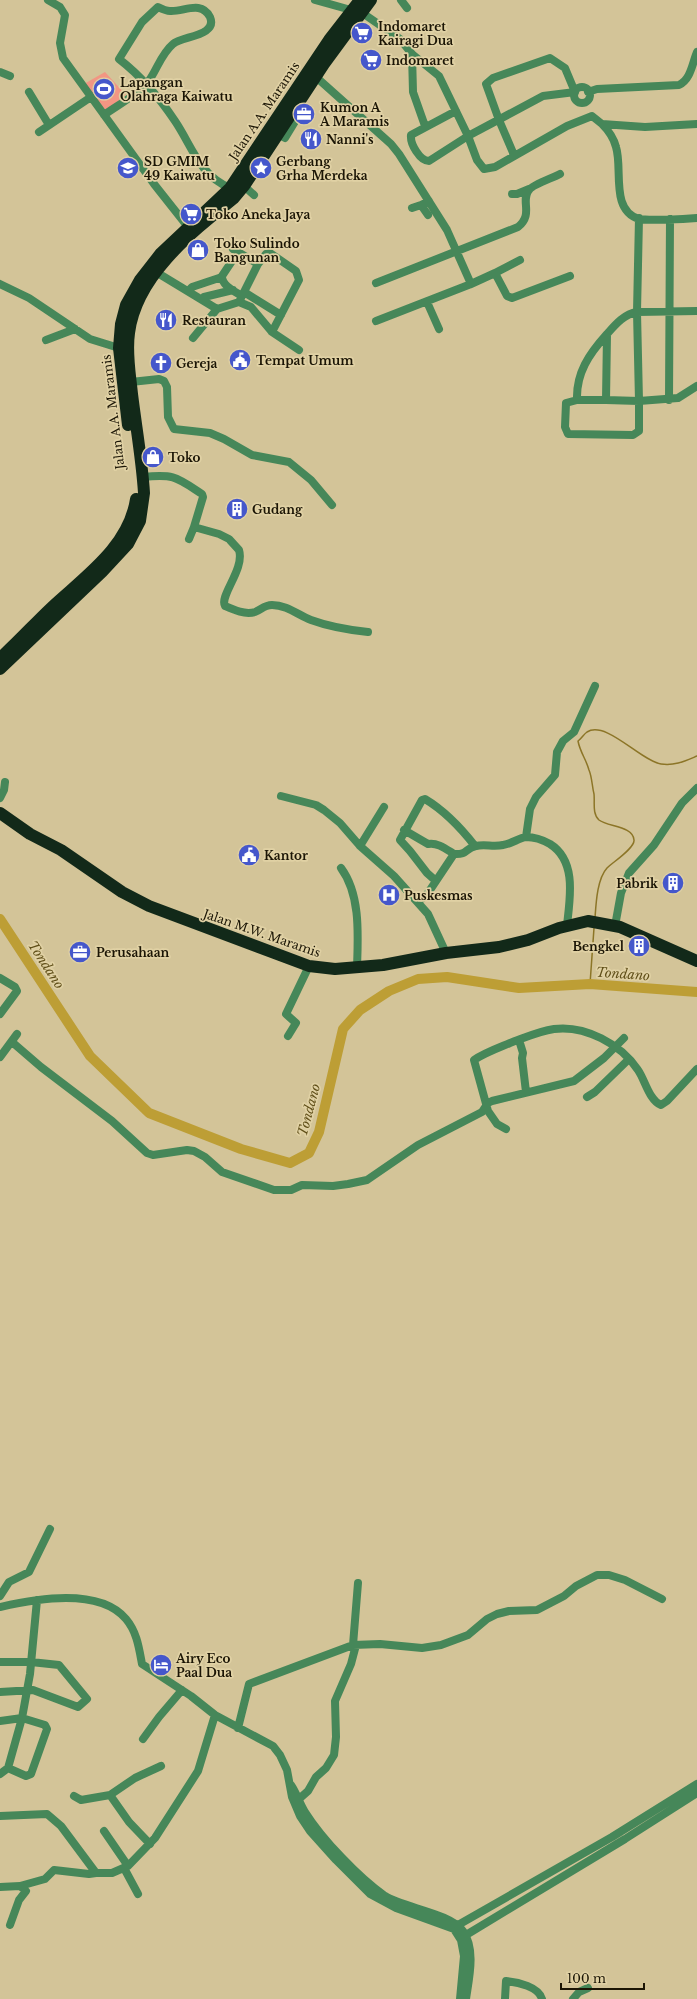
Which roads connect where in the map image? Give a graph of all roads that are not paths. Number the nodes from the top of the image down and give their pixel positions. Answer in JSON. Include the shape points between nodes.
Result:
{"nodes":[{"id":1,"x":48,"y":0,"type":"edge"},
{"id":2,"x":315,"y":0,"type":"edge"},
{"id":3,"x":371,"y":0,"type":"edge"},
{"id":4,"x":401,"y":0,"type":"edge"},
{"id":5,"x":358,"y":7,"type":"edge"},
{"id":6,"x":407,"y":8,"type":"dead end"},
{"id":7,"x":697,"y":52,"type":"edge"},
{"id":8,"x":412,"y":54,"type":"junction"},
{"id":9,"x":0,"y":72,"type":"edge"},
{"id":10,"x":10,"y":76,"type":"dead end"},
{"id":11,"x":316,"y":77,"type":"junction"},
{"id":12,"x":146,"y":83,"type":"junction"},
{"id":13,"x":29,"y":92,"type":"dead end"},
{"id":14,"x":575,"y":92,"type":"junction"},
{"id":15,"x":588,"y":92,"type":"junction"},
{"id":16,"x":90,"y":97,"type":"junction"},
{"id":17,"x":580,"y":103,"type":"junction"},
{"id":18,"x":456,"y":111,"type":"junction"},
{"id":19,"x":104,"y":115,"type":"junction"},
{"id":20,"x":592,"y":116,"type":"junction"},
{"id":21,"x":304,"y":118,"type":"dead end"},
{"id":22,"x":499,"y":120,"type":"junction"},
{"id":23,"x":602,"y":124,"type":"junction"},
{"id":24,"x":697,"y":124,"type":"edge"},
{"id":25,"x":49,"y":125,"type":"junction"},
{"id":26,"x":425,"y":126,"type":"junction"},
{"id":27,"x":39,"y":132,"type":"dead end"},
{"id":28,"x":468,"y":136,"type":"junction"},
{"id":29,"x":272,"y":137,"type":"junction"},
{"id":30,"x":514,"y":155,"type":"junction"},
{"id":31,"x":560,"y":174,"type":"dead end"},
{"id":32,"x":244,"y":186,"type":"junction"},
{"id":33,"x":230,"y":188,"type":"junction"},
{"id":34,"x":529,"y":189,"type":"junction"},
{"id":35,"x":512,"y":194,"type":"dead end"},
{"id":36,"x":254,"y":195,"type":"dead end"},
{"id":37,"x":425,"y":203,"type":"junction"},
{"id":38,"x":412,"y":208,"type":"dead end"},
{"id":39,"x":428,"y":215,"type":"dead end"},
{"id":40,"x":639,"y":218,"type":"junction"},
{"id":41,"x":697,"y":218,"type":"edge"},
{"id":42,"x":670,"y":219,"type":"junction"},
{"id":43,"x":188,"y":227,"type":"junction"},
{"id":44,"x":456,"y":251,"type":"junction"},
{"id":45,"x":520,"y":260,"type":"dead end"},
{"id":46,"x":258,"y":264,"type":"junction"},
{"id":47,"x":156,"y":272,"type":"junction"},
{"id":48,"x":495,"y":273,"type":"junction"},
{"id":49,"x":570,"y":276,"type":"dead end"},
{"id":50,"x":222,"y":278,"type":"junction"},
{"id":51,"x":376,"y":283,"type":"dead end"},
{"id":52,"x":0,"y":284,"type":"edge"},
{"id":53,"x":471,"y":284,"type":"junction"},
{"id":54,"x":233,"y":290,"type":"junction"},
{"id":55,"x":188,"y":291,"type":"junction"},
{"id":56,"x":242,"y":297,"type":"junction"},
{"id":57,"x":202,"y":300,"type":"junction"},
{"id":58,"x":427,"y":302,"type":"junction"},
{"id":59,"x":217,"y":309,"type":"junction"},
{"id":60,"x":669,"y":311,"type":"junction"},
{"id":61,"x":697,"y":311,"type":"edge"},
{"id":62,"x":637,"y":312,"type":"junction"},
{"id":63,"x":281,"y":315,"type":"junction"},
{"id":64,"x":376,"y":321,"type":"dead end"},
{"id":65,"x":75,"y":329,"type":"junction"},
{"id":66,"x":438,"y":330,"type":"dead end"},
{"id":67,"x":272,"y":332,"type":"junction"},
{"id":68,"x":607,"y":334,"type":"junction"},
{"id":69,"x":193,"y":338,"type":"dead end"},
{"id":70,"x":46,"y":340,"type":"dead end"},
{"id":71,"x":119,"y":348,"type":"junction"},
{"id":72,"x":299,"y":350,"type":"dead end"},
{"id":73,"x":589,"y":355,"type":"junction"},
{"id":74,"x":607,"y":355,"type":"junction"},
{"id":75,"x":131,"y":382,"type":"junction"},
{"id":76,"x":697,"y":386,"type":"edge"},
{"id":77,"x":577,"y":400,"type":"junction"},
{"id":78,"x":606,"y":400,"type":"junction"},
{"id":79,"x":669,"y":400,"type":"junction"},
{"id":80,"x":639,"y":401,"type":"junction"},
{"id":81,"x":143,"y":476,"type":"junction"},
{"id":82,"x":332,"y":505,"type":"dead end"},
{"id":83,"x":194,"y":527,"type":"junction"},
{"id":84,"x":189,"y":539,"type":"dead end"},
{"id":85,"x":368,"y":632,"type":"dead end"},
{"id":86,"x":13,"y":652,"type":"junction"},
{"id":87,"x":0,"y":658,"type":"edge"},
{"id":88,"x":0,"y":669,"type":"edge"},
{"id":89,"x":595,"y":686,"type":"dead end"},
{"id":90,"x":5,"y":782,"type":"dead end"},
{"id":91,"x":697,"y":788,"type":"edge"},
{"id":92,"x":280,"y":796,"type":"dead end"},
{"id":93,"x":0,"y":798,"type":"edge"},
{"id":94,"x":384,"y":807,"type":"dead end"},
{"id":95,"x":0,"y":813,"type":"edge"},
{"id":96,"x":404,"y":830,"type":"junction"},
{"id":97,"x":526,"y":837,"type":"junction"},
{"id":98,"x":360,"y":846,"type":"junction"},
{"id":99,"x":475,"y":846,"type":"junction"},
{"id":100,"x":454,"y":854,"type":"junction"},
{"id":101,"x":341,"y":868,"type":"dead end"},
{"id":102,"x":436,"y":881,"type":"junction"},
{"id":103,"x":418,"y":902,"type":"junction"},
{"id":104,"x":567,"y":926,"type":"junction"},
{"id":105,"x":615,"y":926,"type":"junction"},
{"id":106,"x":446,"y":953,"type":"junction"},
{"id":107,"x":696,"y":963,"type":"edge"},
{"id":108,"x":308,"y":966,"type":"junction"},
{"id":109,"x":357,"y":968,"type":"junction"},
{"id":110,"x":0,"y":978,"type":"edge"},
{"id":111,"x":0,"y":1014,"type":"edge"},
{"id":112,"x":17,"y":1034,"type":"dead end"},
{"id":113,"x":288,"y":1036,"type":"dead end"},
{"id":114,"x":624,"y":1038,"type":"dead end"},
{"id":115,"x":519,"y":1040,"type":"junction"},
{"id":116,"x":12,"y":1042,"type":"junction"},
{"id":117,"x":616,"y":1046,"type":"junction"},
{"id":118,"x":0,"y":1057,"type":"edge"},
{"id":119,"x":629,"y":1059,"type":"junction"},
{"id":120,"x":697,"y":1068,"type":"edge"},
{"id":121,"x":526,"y":1092,"type":"junction"},
{"id":122,"x":587,"y":1097,"type":"dead end"},
{"id":123,"x":486,"y":1106,"type":"junction"},
{"id":124,"x":506,"y":1129,"type":"dead end"},
{"id":125,"x":50,"y":1529,"type":"dead end"},
{"id":126,"x":358,"y":1583,"type":"dead end"},
{"id":127,"x":0,"y":1596,"type":"edge"},
{"id":128,"x":662,"y":1599,"type":"dead end"},
{"id":129,"x":37,"y":1600,"type":"junction"},
{"id":130,"x":0,"y":1607,"type":"edge"},
{"id":131,"x":355,"y":1645,"type":"junction"},
{"id":132,"x":0,"y":1662,"type":"edge"},
{"id":133,"x":31,"y":1662,"type":"junction"},
{"id":134,"x":27,"y":1690,"type":"junction"},
{"id":135,"x":182,"y":1690,"type":"junction"},
{"id":136,"x":0,"y":1692,"type":"edge"},
{"id":137,"x":215,"y":1714,"type":"junction"},
{"id":138,"x":22,"y":1718,"type":"junction"},
{"id":139,"x":0,"y":1721,"type":"edge"},
{"id":140,"x":238,"y":1728,"type":"junction"},
{"id":141,"x":143,"y":1740,"type":"dead end"},
{"id":142,"x":161,"y":1766,"type":"dead end"},
{"id":143,"x":8,"y":1768,"type":"junction"},
{"id":144,"x":0,"y":1774,"type":"edge"},
{"id":145,"x":289,"y":1781,"type":"junction"},
{"id":146,"x":697,"y":1784,"type":"edge"},
{"id":147,"x":691,"y":1793,"type":"edge"},
{"id":148,"x":110,"y":1795,"type":"junction"},
{"id":149,"x":74,"y":1796,"type":"dead end"},
{"id":150,"x":299,"y":1799,"type":"junction"},
{"id":151,"x":0,"y":1816,"type":"edge"},
{"id":152,"x":104,"y":1831,"type":"dead end"},
{"id":153,"x":325,"y":1842,"type":"junction"},
{"id":154,"x":150,"y":1844,"type":"junction"},
{"id":155,"x":126,"y":1867,"type":"junction"},
{"id":156,"x":96,"y":1874,"type":"junction"},
{"id":157,"x":20,"y":1886,"type":"junction"},
{"id":158,"x":0,"y":1887,"type":"edge"},
{"id":159,"x":138,"y":1894,"type":"dead end"},
{"id":160,"x":10,"y":1925,"type":"dead end"},
{"id":161,"x":458,"y":1925,"type":"junction"},
{"id":162,"x":466,"y":1935,"type":"junction"},
{"id":163,"x":588,"y":1988,"type":"dead end"},
{"id":164,"x":460,"y":1999,"type":"edge"},
{"id":165,"x":466,"y":1999,"type":"edge"},
{"id":166,"x":505,"y":1999,"type":"edge"},
{"id":167,"x":542,"y":1999,"type":"edge"},
{"id":168,"x":573,"y":1999,"type":"edge"}],
"edges":[{"from":1,"to":16,"type":"street","via":[[60,7],[65,15],[60,51]]},
{"from":2,"to":5,"type":"street"},
{"from":3,"to":5,"type":"highway"},
{"from":4,"to":6,"type":"street"},
{"from":5,"to":8,"type":"street","via":[[400,39]]},
{"from":5,"to":11,"type":"highway"},
{"from":5,"to":29,"type":"highway","name":"Jalan A.A. Maramis","via":[[329,40]]},
{"from":7,"to":15,"type":"street","via":[[690,74],[685,82],[679,85],[597,89]]},
{"from":8,"to":18,"type":"street","via":[[439,76]]},
{"from":8,"to":26,"type":"street","via":[[413,92]]},
{"from":9,"to":10,"type":"street"},
{"from":11,"to":29,"type":"highway"},
{"from":11,"to":37,"type":"street","via":[[394,147]]},
{"from":12,"to":12,"type":"street","via":[[173,43],[200,35],[208,29],[210,16],[201,7],[193,6],[170,11],[158,7],[142,22],[119,59]]},
{"from":12,"to":19,"type":"street"},
{"from":12,"to":33,"type":"street","via":[[174,120],[204,169],[222,185]]},
{"from":13,"to":25,"type":"street"},
{"from":14,"to":15,"type":"street","via":[[580,88],[585,88]]},
{"from":14,"to":17,"type":"street","via":[[575,99]]},
{"from":14,"to":22,"type":"street","via":[[543,96]]},
{"from":14,"to":22,"type":"street","via":[[565,68],[550,58],[544,59],[488,81],[487,89]]},
{"from":15,"to":17,"type":"street","via":[[587,100]]},
{"from":16,"to":19,"type":"street"},
{"from":16,"to":25,"type":"street"},
{"from":17,"to":20,"type":"street"},
{"from":18,"to":26,"type":"street"},
{"from":18,"to":28,"type":"street"},
{"from":19,"to":43,"type":"street"},
{"from":20,"to":23,"type":"street"},
{"from":20,"to":30,"type":"street","via":[[567,126]]},
{"from":21,"to":29,"type":"street","via":[[299,115],[285,138]]},
{"from":22,"to":28,"type":"street"},
{"from":22,"to":30,"type":"street"},
{"from":23,"to":24,"type":"street","via":[[645,127]]},
{"from":23,"to":40,"type":"street","via":[[612,137],[616,148],[621,202]]},
{"from":25,"to":27,"type":"street"},
{"from":26,"to":28,"type":"street","via":[[410,137],[414,147],[428,161]]},
{"from":28,"to":30,"type":"street","via":[[477,160],[484,169],[495,167]]},
{"from":29,"to":32,"type":"highway"},
{"from":29,"to":33,"type":"highway","name":"Jalan A.A. Maramis"},
{"from":31,"to":34,"type":"street"},
{"from":32,"to":36,"type":"street"},
{"from":32,"to":47,"type":"highway"},
{"from":33,"to":43,"type":"highway","name":"Jalan A.A. Maramis"},
{"from":34,"to":35,"type":"street"},
{"from":34,"to":44,"type":"street","via":[[526,195],[525,221],[518,227]]},
{"from":37,"to":38,"type":"street"},
{"from":37,"to":39,"type":"street"},
{"from":37,"to":44,"type":"street","via":[[447,230]]},
{"from":40,"to":42,"type":"street"},
{"from":40,"to":62,"type":"street"},
{"from":41,"to":42,"type":"street"},
{"from":42,"to":60,"type":"street"},
{"from":43,"to":71,"type":"highway","name":"Jalan A.A. Maramis","via":[[161,253],[140,280],[126,305]]},
{"from":44,"to":51,"type":"street"},
{"from":44,"to":53,"type":"street"},
{"from":45,"to":48,"type":"street"},
{"from":46,"to":50,"type":"street","via":[[236,251]]},
{"from":46,"to":56,"type":"street"},
{"from":46,"to":63,"type":"street","via":[[265,254],[270,253],[296,271],[299,276]]},
{"from":47,"to":55,"type":"street"},
{"from":47,"to":75,"type":"highway","via":[[142,293],[130,325],[128,360]]},
{"from":48,"to":49,"type":"street","via":[[507,296],[512,298]]},
{"from":48,"to":53,"type":"street"},
{"from":50,"to":54,"type":"street","via":[[224,284]]},
{"from":50,"to":55,"type":"street","via":[[192,287]]},
{"from":52,"to":65,"type":"street","via":[[29,298]]},
{"from":53,"to":58,"type":"street"},
{"from":54,"to":56,"type":"street"},
{"from":54,"to":57,"type":"street","via":[[204,297]]},
{"from":55,"to":57,"type":"street"},
{"from":56,"to":59,"type":"street"},
{"from":56,"to":63,"type":"street"},
{"from":56,"to":67,"type":"street"},
{"from":57,"to":59,"type":"street"},
{"from":58,"to":64,"type":"street"},
{"from":58,"to":66,"type":"street"},
{"from":59,"to":69,"type":"street"},
{"from":60,"to":61,"type":"street"},
{"from":60,"to":62,"type":"street"},
{"from":60,"to":79,"type":"street"},
{"from":62,"to":68,"type":"street","via":[[630,313]]},
{"from":62,"to":80,"type":"street"},
{"from":63,"to":67,"type":"street"},
{"from":65,"to":70,"type":"street"},
{"from":65,"to":71,"type":"street","via":[[90,338]]},
{"from":67,"to":72,"type":"street"},
{"from":68,"to":73,"type":"street"},
{"from":68,"to":74,"type":"street"},
{"from":71,"to":86,"type":"highway","name":"Jalan A.A. Maramis","via":[[136,487],[132,517],[123,536],[101,562]]},
{"from":73,"to":74,"type":"street"},
{"from":73,"to":77,"type":"street","via":[[578,378]]},
{"from":74,"to":78,"type":"street"},
{"from":75,"to":81,"type":"highway"},
{"from":75,"to":82,"type":"street","via":[[159,379],[164,381],[167,387],[168,417],[174,429],[216,435],[252,455],[289,462],[311,480]]},
{"from":76,"to":79,"type":"street","via":[[678,398]]},
{"from":77,"to":78,"type":"street"},
{"from":77,"to":80,"type":"street","via":[[566,403],[565,427],[568,434],[637,433]]},
{"from":78,"to":80,"type":"street"},
{"from":79,"to":80,"type":"street"},
{"from":81,"to":83,"type":"street","via":[[166,474],[202,494]]},
{"from":81,"to":86,"type":"highway","via":[[142,512],[137,529],[128,544],[102,572]]},
{"from":83,"to":84,"type":"street"},
{"from":83,"to":85,"type":"street","via":[[229,539],[240,551],[239,566],[224,599],[226,606],[238,612],[255,612],[268,605],[282,606],[312,620],[345,630]]},
{"from":86,"to":87,"type":"highway","name":"Jalan A.A. Maramis"},
{"from":86,"to":88,"type":"highway"},
{"from":89,"to":97,"type":"street","via":[[574,732],[563,741],[557,752],[555,775],[536,797],[530,809]]},
{"from":90,"to":93,"type":"street"},
{"from":91,"to":105,"type":"street","via":[[682,803],[654,845],[629,873],[621,892]]},
{"from":92,"to":98,"type":"street","via":[[316,805],[324,810],[340,822]]},
{"from":94,"to":98,"type":"street"},
{"from":95,"to":108,"type":"highway","name":"Jalan M.W. Maramis","via":[[30,834],[61,850],[122,892],[149,906]]},
{"from":96,"to":99,"type":"street","via":[[425,799],[449,817]]},
{"from":96,"to":100,"type":"street","via":[[428,844],[439,845]]},
{"from":96,"to":102,"type":"street","via":[[400,840]]},
{"from":97,"to":99,"type":"street","via":[[502,845]]},
{"from":97,"to":104,"type":"street","via":[[549,843],[563,856],[570,888]]},
{"from":98,"to":103,"type":"street","via":[[394,876]]},
{"from":99,"to":100,"type":"street","via":[[462,855]]},
{"from":100,"to":102,"type":"street"},
{"from":101,"to":109,"type":"street","via":[[354,897],[359,935]]},
{"from":102,"to":103,"type":"street"},
{"from":103,"to":106,"type":"street","via":[[428,914]]},
{"from":104,"to":105,"type":"highway","name":"Jalan M.W. Maramis","via":[[588,921]]},
{"from":104,"to":106,"type":"highway","name":"Jalan M.W. Maramis","via":[[511,945]]},
{"from":105,"to":107,"type":"highway"},
{"from":106,"to":109,"type":"highway","name":"Jalan M.W. Maramis"},
{"from":108,"to":109,"type":"highway","name":"Jalan M.W. Maramis"},
{"from":108,"to":113,"type":"street","via":[[286,1014],[296,1023]]},
{"from":110,"to":111,"type":"street","via":[[17,991]]},
{"from":112,"to":116,"type":"street"},
{"from":114,"to":117,"type":"street"},
{"from":115,"to":117,"type":"street","via":[[543,1031],[561,1029],[584,1032]]},
{"from":115,"to":121,"type":"street","via":[[523,1053]]},
{"from":115,"to":123,"type":"street","via":[[474,1060]]},
{"from":116,"to":118,"type":"street"},
{"from":116,"to":123,"type":"street","via":[[41,1068],[112,1121],[147,1153],[153,1155],[194,1151],[222,1172],[274,1190],[291,1190],[302,1185],[340,1185],[367,1180],[418,1146],[482,1112]]},
{"from":117,"to":119,"type":"street"},
{"from":117,"to":121,"type":"street","via":[[574,1081]]},
{"from":119,"to":120,"type":"street","via":[[654,1099],[661,1105]]},
{"from":119,"to":122,"type":"street"},
{"from":121,"to":123,"type":"street","via":[[492,1101]]},
{"from":123,"to":124,"type":"street","via":[[497,1124]]},
{"from":125,"to":127,"type":"street","via":[[29,1572],[9,1582]]},
{"from":126,"to":131,"type":"street"},
{"from":128,"to":131,"type":"street","via":[[625,1580],[609,1575],[597,1575],[537,1610],[497,1614],[468,1635],[441,1645],[411,1648],[380,1644]]},
{"from":129,"to":130,"type":"street"},
{"from":129,"to":133,"type":"street"},
{"from":129,"to":135,"type":"street","via":[[88,1600],[108,1606],[119,1613],[136,1636],[142,1664]]},
{"from":131,"to":140,"type":"street","via":[[249,1684]]},
{"from":131,"to":150,"type":"street","via":[[351,1664],[335,1701],[334,1755],[326,1768],[316,1777],[308,1792]]},
{"from":132,"to":133,"type":"street"},
{"from":133,"to":134,"type":"street"},
{"from":133,"to":134,"type":"street","via":[[62,1667],[87,1699],[78,1707],[40,1692]]},
{"from":134,"to":136,"type":"street"},
{"from":134,"to":138,"type":"street"},
{"from":135,"to":137,"type":"street"},
{"from":135,"to":141,"type":"street"},
{"from":137,"to":140,"type":"street"},
{"from":137,"to":154,"type":"street","via":[[203,1759],[194,1779]]},
{"from":138,"to":139,"type":"street"},
{"from":138,"to":143,"type":"street"},
{"from":138,"to":143,"type":"street","via":[[45,1725],[47,1730],[31,1774],[26,1776]]},
{"from":140,"to":145,"type":"street","via":[[264,1739],[273,1746],[283,1762]]},
{"from":142,"to":148,"type":"street","via":[[135,1778]]},
{"from":143,"to":144,"type":"street"},
{"from":145,"to":150,"type":"street"},
{"from":145,"to":153,"type":"street","via":[[295,1807],[310,1831]]},
{"from":146,"to":147,"type":"street"},
{"from":147,"to":161,"type":"street"},
{"from":147,"to":162,"type":"street","via":[[625,1840]]},
{"from":148,"to":149,"type":"street","via":[[81,1800]]},
{"from":148,"to":154,"type":"street","via":[[129,1822]]},
{"from":150,"to":153,"type":"street"},
{"from":151,"to":156,"type":"street","via":[[50,1816],[61,1826]]},
{"from":152,"to":155,"type":"street"},
{"from":153,"to":161,"type":"street","via":[[387,1897]]},
{"from":153,"to":164,"type":"street","via":[[370,1894],[396,1908],[454,1929],[461,1940],[464,1956]]},
{"from":154,"to":155,"type":"street"},
{"from":155,"to":156,"type":"street","via":[[112,1873]]},
{"from":155,"to":159,"type":"street"},
{"from":156,"to":157,"type":"street","via":[[54,1870],[45,1879]]},
{"from":157,"to":158,"type":"street"},
{"from":157,"to":160,"type":"street","via":[[26,1891],[18,1900]]},
{"from":161,"to":162,"type":"street"},
{"from":162,"to":165,"type":"street","via":[[470,1954]]},
{"from":163,"to":168,"type":"street","via":[[579,1992]]},
{"from":166,"to":167,"type":"street","via":[[506,1981],[537,1991]]}]}
